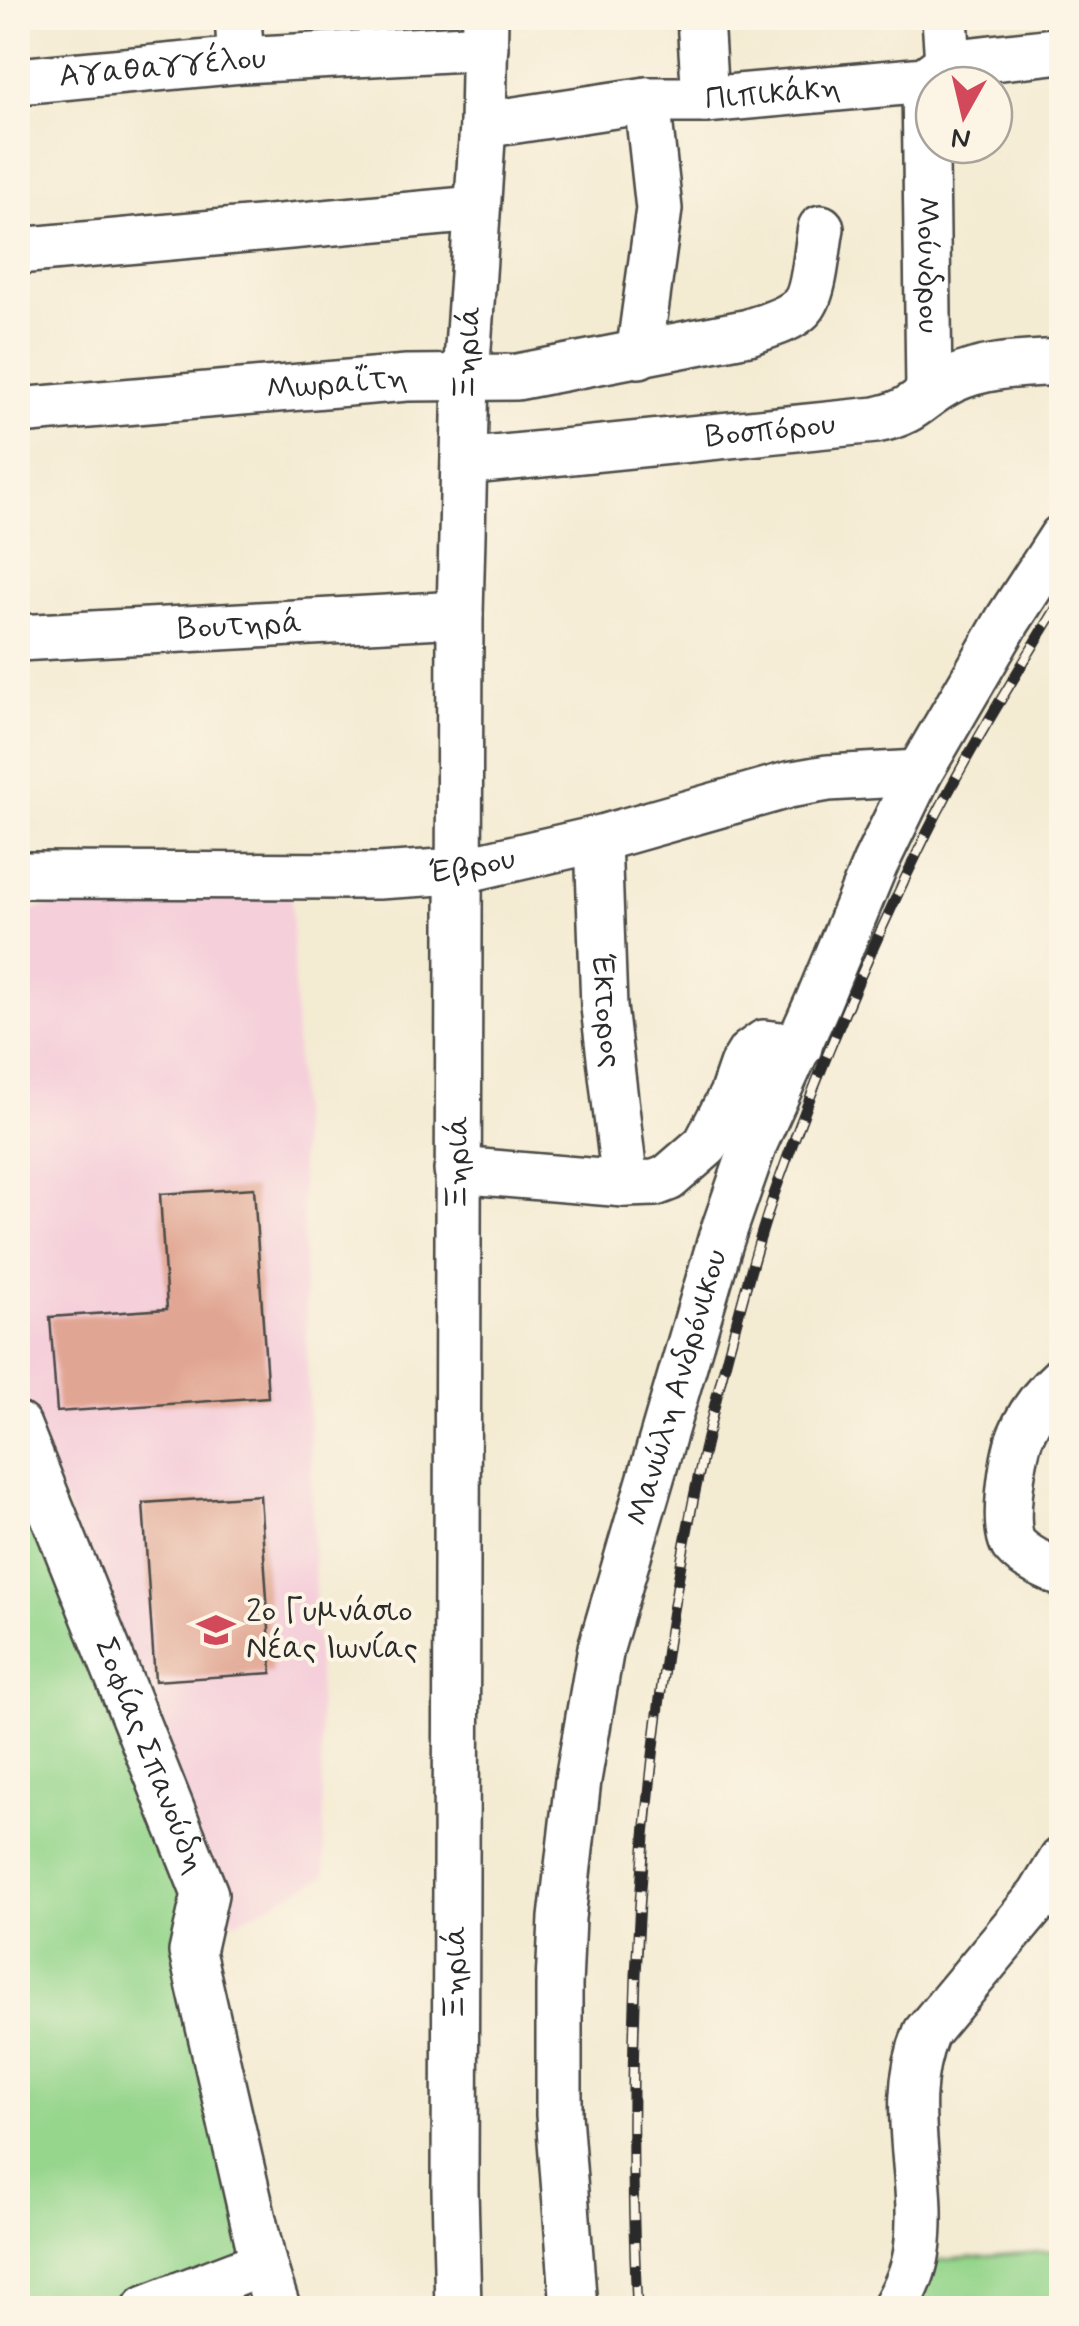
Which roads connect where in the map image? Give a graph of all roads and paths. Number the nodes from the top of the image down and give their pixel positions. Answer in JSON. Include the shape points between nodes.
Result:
{"nodes":[{"id":1,"x":700,"y":18,"type":"edge"},
{"id":2,"x":944,"y":18,"type":"edge"},
{"id":3,"x":485,"y":32,"type":"edge"},
{"id":4,"x":239,"y":38,"type":"edge"},
{"id":5,"x":1062,"y":50,"type":"edge"},
{"id":6,"x":937,"y":65,"type":"edge"},
{"id":7,"x":976,"y":65,"type":"edge"},
{"id":8,"x":914,"y":75,"type":"edge"},
{"id":9,"x":18,"y":82,"type":"edge"},
{"id":10,"x":647,"y":100,"type":"junction"},
{"id":11,"x":705,"y":100,"type":"junction"},
{"id":12,"x":483,"y":124,"type":"junction"},
{"id":13,"x":934,"y":165,"type":"edge"},
{"id":14,"x":476,"y":209,"type":"junction"},
{"id":15,"x":821,"y":228,"type":"dead end"},
{"id":16,"x":18,"y":251,"type":"edge"},
{"id":17,"x":639,"y":355,"type":"junction"},
{"id":18,"x":1062,"y":362,"type":"edge"},
{"id":19,"x":466,"y":378,"type":"junction"},
{"id":20,"x":929,"y":392,"type":"junction"},
{"id":21,"x":18,"y":411,"type":"edge"},
{"id":22,"x":464,"y":462,"type":"junction"},
{"id":23,"x":1062,"y":536,"type":"edge"},
{"id":24,"x":460,"y":614,"type":"junction"},
{"id":25,"x":18,"y":638,"type":"edge"},
{"id":26,"x":919,"y":773,"type":"junction"},
{"id":27,"x":598,"y":838,"type":"junction"},
{"id":28,"x":458,"y":871,"type":"junction"},
{"id":29,"x":18,"y":875,"type":"edge"},
{"id":30,"x":799,"y":1046,"type":"junction"},
{"id":31,"x":457,"y":1170,"type":"junction"},
{"id":32,"x":625,"y":1184,"type":"junction"},
{"id":33,"x":1062,"y":1380,"type":"edge"},
{"id":34,"x":18,"y":1426,"type":"edge"},
{"id":35,"x":1062,"y":1574,"type":"edge"},
{"id":36,"x":1062,"y":1860,"type":"edge"},
{"id":37,"x":263,"y":2263,"type":"junction"},
{"id":38,"x":146,"y":2308,"type":"edge"},
{"id":39,"x":277,"y":2308,"type":"edge"},
{"id":40,"x":458,"y":2308,"type":"edge"},
{"id":41,"x":574,"y":2308,"type":"edge"},
{"id":42,"x":896,"y":2308,"type":"edge"}],
"edges":[{"from":1,"to":11,"type":"street"},
{"from":2,"to":6,"type":"street","name":"Μούνδρου"},
{"from":3,"to":4,"type":"street","name":"Αγαθαγγέλου"},
{"from":3,"to":12,"type":"street","name":"Ξηριά"},
{"from":4,"to":9,"type":"street","name":"Αγαθαγγέλου"},
{"from":5,"to":7,"type":"street","name":"Πιπικάκη"},
{"from":8,"to":11,"type":"street","name":"Πιπικάκη"},
{"from":10,"to":11,"type":"street","name":"Πιπικάκη"},
{"from":10,"to":12,"type":"street","name":"Πιπικάκη"},
{"from":10,"to":17,"type":"street","via":[[659,209]]},
{"from":12,"to":14,"type":"street","name":"Ξηριά"},
{"from":13,"to":20,"type":"street","name":"Μούνδρου"},
{"from":14,"to":16,"type":"street"},
{"from":14,"to":19,"type":"street","name":"Ξηριά"},
{"from":15,"to":17,"type":"street","name":"Μωραΐτη","via":[[802,308],[749,332]]},
{"from":17,"to":19,"type":"street","name":"Μωραΐτη","via":[[517,377]]},
{"from":18,"to":20,"type":"street","name":"Βοσπόρου","via":[[986,370]]},
{"from":19,"to":21,"type":"street","name":"Μωραΐτη"},
{"from":19,"to":22,"type":"street","name":"Ξηριά"},
{"from":20,"to":22,"type":"street","name":"Βοσπόρου","via":[[900,416],[876,420]]},
{"from":22,"to":24,"type":"street","name":"Ξηριά"},
{"from":23,"to":26,"type":"street","name":"Μανώλη Ανδρόνικου"},
{"from":24,"to":25,"type":"street","name":"Βουτηρά"},
{"from":24,"to":28,"type":"street","name":"Ξηριά"},
{"from":26,"to":27,"type":"street","name":"Έβρου","via":[[788,784]]},
{"from":26,"to":30,"type":"street","name":"Μανώλη Ανδρόνικου"},
{"from":27,"to":28,"type":"street","name":"Έβρου"},
{"from":27,"to":32,"type":"street","name":"Έκτορος","via":[[604,1007]]},
{"from":28,"to":29,"type":"street","name":"Έβρου"},
{"from":28,"to":31,"type":"street","name":"Ξηριά"},
{"from":30,"to":32,"type":"street","via":[[764,1043],[750,1053],[694,1158],[655,1183]]},
{"from":30,"to":41,"type":"street","name":"Μανώλη Ανδρόνικου","via":[[754,1144],[721,1239],[592,1683],[559,1985],[560,2115]]},
{"from":31,"to":32,"type":"street"},
{"from":31,"to":40,"type":"street","name":"Ξηριά"},
{"from":33,"to":35,"type":"street","via":[[1032,1413],[1019,1440],[1005,1517],[1012,1544]]},
{"from":34,"to":37,"type":"street","name":"Σοφίας Σπανούδη","via":[[204,1894],[192,1952]]},
{"from":36,"to":42,"type":"street","via":[[926,2033],[918,2054],[912,2113],[919,2234],[911,2277]]},
{"from":37,"to":38,"type":"street"},
{"from":37,"to":39,"type":"street","name":"Σοφίας Σπανούδη"}]}
